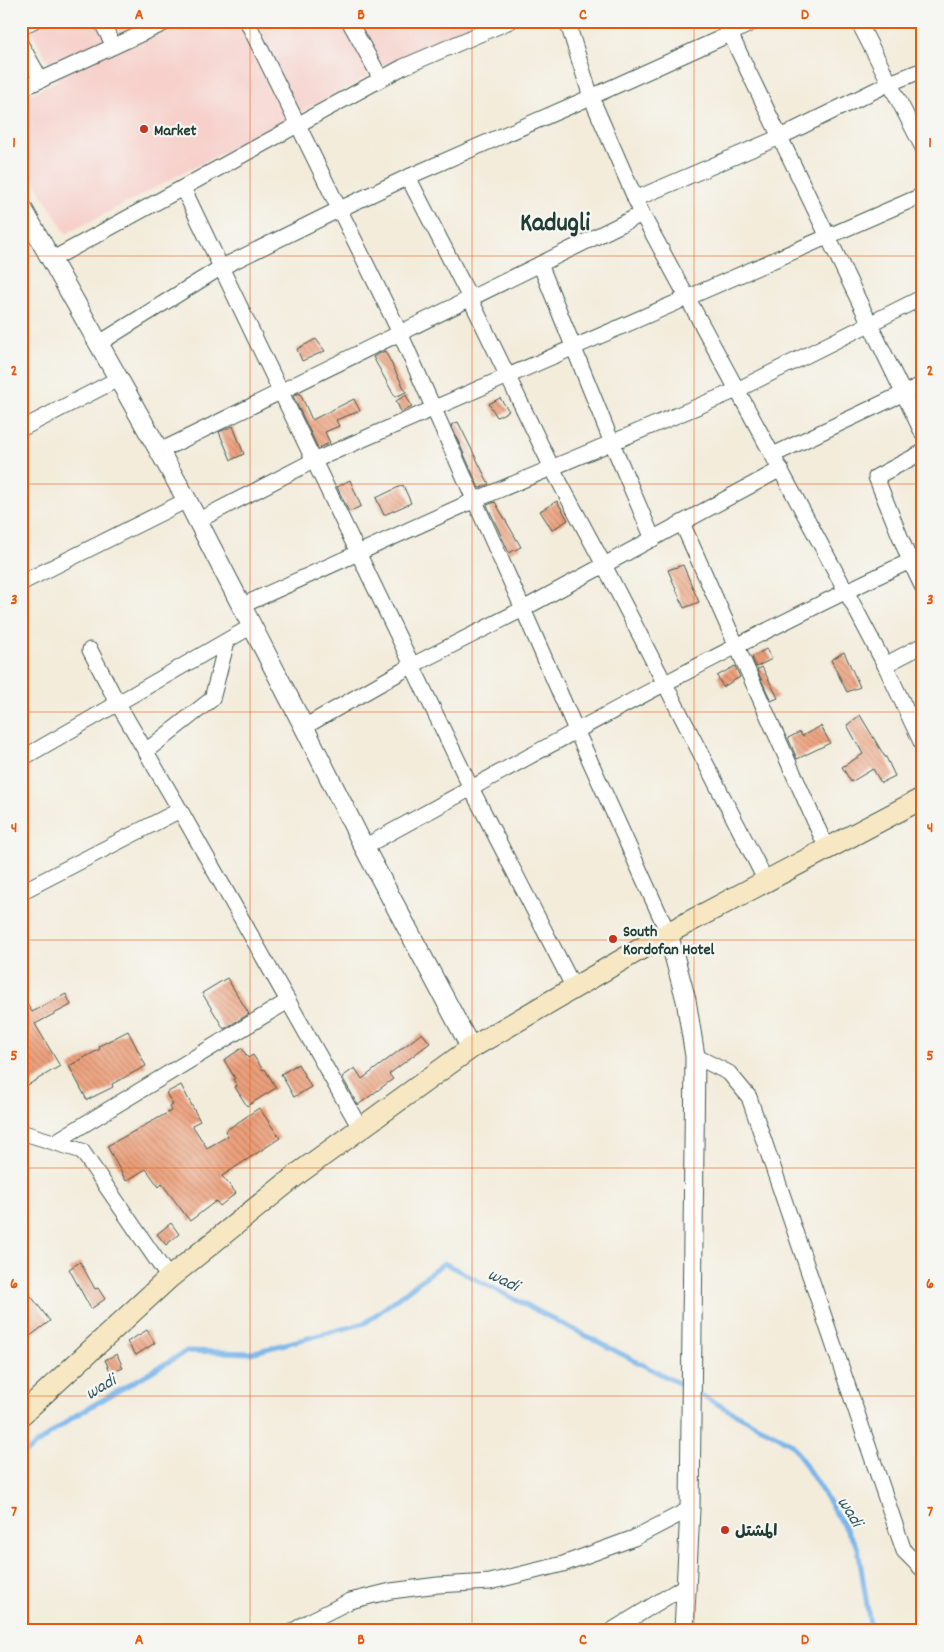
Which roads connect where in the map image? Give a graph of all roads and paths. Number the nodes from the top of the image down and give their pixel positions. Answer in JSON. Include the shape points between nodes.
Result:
{"nodes":[{"id":1,"x":33,"y":21,"type":"edge"},
{"id":2,"x":101,"y":21,"type":"edge"},
{"id":3,"x":169,"y":21,"type":"edge"},
{"id":4,"x":247,"y":21,"type":"edge"},
{"id":5,"x":349,"y":21,"type":"edge"},
{"id":6,"x":510,"y":21,"type":"edge"},
{"id":7,"x":566,"y":21,"type":"edge"},
{"id":8,"x":755,"y":21,"type":"edge"},
{"id":9,"x":858,"y":21,"type":"edge"},
{"id":10,"x":21,"y":27,"type":"edge"},
{"id":11,"x":727,"y":28,"type":"edge"},
{"id":12,"x":21,"y":45,"type":"edge"},
{"id":13,"x":114,"y":46,"type":"junction"},
{"id":14,"x":923,"y":70,"type":"edge"},
{"id":15,"x":381,"y":79,"type":"junction"},
{"id":16,"x":41,"y":80,"type":"junction"},
{"id":17,"x":890,"y":84,"type":"junction"},
{"id":18,"x":21,"y":89,"type":"edge"},
{"id":19,"x":591,"y":97,"type":"junction"},
{"id":20,"x":299,"y":124,"type":"junction"},
{"id":21,"x":780,"y":137,"type":"junction"},
{"id":22,"x":923,"y":148,"type":"edge"},
{"id":23,"x":408,"y":177,"type":"junction"},
{"id":24,"x":183,"y":188,"type":"junction"},
{"id":25,"x":923,"y":195,"type":"edge"},
{"id":26,"x":635,"y":199,"type":"junction"},
{"id":27,"x":21,"y":206,"type":"edge"},
{"id":28,"x":340,"y":209,"type":"junction"},
{"id":29,"x":642,"y":214,"type":"junction"},
{"id":30,"x":827,"y":236,"type":"junction"},
{"id":31,"x":51,"y":260,"type":"junction"},
{"id":32,"x":540,"y":264,"type":"junction"},
{"id":33,"x":220,"y":268,"type":"junction"},
{"id":34,"x":923,"y":297,"type":"edge"},
{"id":35,"x":470,"y":298,"type":"junction"},
{"id":36,"x":688,"y":298,"type":"junction"},
{"id":37,"x":870,"y":324,"type":"junction"},
{"id":38,"x":400,"y":333,"type":"junction"},
{"id":39,"x":98,"y":344,"type":"junction"},
{"id":40,"x":574,"y":348,"type":"junction"},
{"id":41,"x":508,"y":377,"type":"junction"},
{"id":42,"x":118,"y":379,"type":"junction"},
{"id":43,"x":923,"y":384,"type":"edge"},
{"id":44,"x":737,"y":390,"type":"junction"},
{"id":45,"x":280,"y":392,"type":"junction"},
{"id":46,"x":904,"y":393,"type":"junction"},
{"id":47,"x":434,"y":409,"type":"junction"},
{"id":48,"x":21,"y":429,"type":"edge"},
{"id":49,"x":923,"y":434,"type":"edge"},
{"id":50,"x":612,"y":443,"type":"junction"},
{"id":51,"x":160,"y":451,"type":"junction"},
{"id":52,"x":923,"y":452,"type":"edge"},
{"id":53,"x":773,"y":455,"type":"junction"},
{"id":54,"x":313,"y":461,"type":"junction"},
{"id":55,"x":552,"y":468,"type":"junction"},
{"id":56,"x":781,"y":469,"type":"junction"},
{"id":57,"x":186,"y":500,"type":"junction"},
{"id":58,"x":475,"y":500,"type":"junction"},
{"id":59,"x":197,"y":521,"type":"junction"},
{"id":60,"x":682,"y":523,"type":"junction"},
{"id":61,"x":652,"y":539,"type":"junction"},
{"id":62,"x":357,"y":554,"type":"junction"},
{"id":63,"x":916,"y":558,"type":"edge"},
{"id":64,"x":604,"y":565,"type":"junction"},
{"id":65,"x":21,"y":583,"type":"edge"},
{"id":66,"x":923,"y":588,"type":"edge"},
{"id":67,"x":846,"y":591,"type":"junction"},
{"id":68,"x":241,"y":606,"type":"junction"},
{"id":69,"x":524,"y":609,"type":"junction"},
{"id":70,"x":252,"y":626,"type":"junction"},
{"id":71,"x":227,"y":641,"type":"junction"},
{"id":72,"x":923,"y":645,"type":"edge"},
{"id":73,"x":736,"y":647,"type":"junction"},
{"id":74,"x":90,"y":650,"type":"dead end"},
{"id":75,"x":885,"y":665,"type":"junction"},
{"id":76,"x":411,"y":666,"type":"junction"},
{"id":77,"x":665,"y":684,"type":"junction"},
{"id":78,"x":118,"y":704,"type":"junction"},
{"id":79,"x":916,"y":712,"type":"edge"},
{"id":80,"x":304,"y":727,"type":"junction"},
{"id":81,"x":576,"y":730,"type":"junction"},
{"id":82,"x":923,"y":746,"type":"edge"},
{"id":83,"x":146,"y":751,"type":"junction"},
{"id":84,"x":21,"y":759,"type":"edge"},
{"id":85,"x":470,"y":788,"type":"junction"},
{"id":86,"x":923,"y":798,"type":"edge"},
{"id":87,"x":180,"y":810,"type":"junction"},
{"id":88,"x":364,"y":847,"type":"junction"},
{"id":89,"x":827,"y":849,"type":"junction"},
{"id":90,"x":766,"y":881,"type":"junction"},
{"id":91,"x":21,"y":892,"type":"edge"},
{"id":92,"x":668,"y":933,"type":"junction"},
{"id":93,"x":574,"y":988,"type":"junction"},
{"id":94,"x":288,"y":1001,"type":"junction"},
{"id":95,"x":471,"y":1048,"type":"junction"},
{"id":96,"x":695,"y":1056,"type":"junction"},
{"id":97,"x":360,"y":1128,"type":"junction"},
{"id":98,"x":21,"y":1132,"type":"edge"},
{"id":99,"x":55,"y":1142,"type":"junction"},
{"id":100,"x":169,"y":1278,"type":"junction"},
{"id":101,"x":23,"y":1413,"type":"edge"},
{"id":102,"x":690,"y":1509,"type":"junction"},
{"id":103,"x":923,"y":1570,"type":"edge"},
{"id":104,"x":685,"y":1586,"type":"junction"},
{"id":105,"x":294,"y":1631,"type":"edge"},
{"id":106,"x":611,"y":1631,"type":"edge"},
{"id":107,"x":684,"y":1631,"type":"edge"}],
"edges":[{"from":1,"to":10,"type":"street"},
{"from":2,"to":13,"type":"street"},
{"from":3,"to":13,"type":"street"},
{"from":4,"to":20,"type":"street"},
{"from":5,"to":15,"type":"street"},
{"from":6,"to":15,"type":"street"},
{"from":7,"to":19,"type":"street"},
{"from":8,"to":11,"type":"street"},
{"from":9,"to":17,"type":"street"},
{"from":11,"to":19,"type":"street"},
{"from":11,"to":21,"type":"street"},
{"from":12,"to":16,"type":"street"},
{"from":13,"to":16,"type":"street"},
{"from":14,"to":17,"type":"street"},
{"from":15,"to":20,"type":"street"},
{"from":16,"to":18,"type":"street"},
{"from":17,"to":21,"type":"street"},
{"from":17,"to":22,"type":"street"},
{"from":19,"to":23,"type":"street"},
{"from":19,"to":26,"type":"street"},
{"from":20,"to":24,"type":"street"},
{"from":20,"to":28,"type":"street"},
{"from":21,"to":26,"type":"street"},
{"from":21,"to":30,"type":"street"},
{"from":23,"to":28,"type":"street"},
{"from":23,"to":35,"type":"street"},
{"from":24,"to":31,"type":"street"},
{"from":24,"to":33,"type":"street"},
{"from":25,"to":30,"type":"street"},
{"from":26,"to":29,"type":"street"},
{"from":27,"to":31,"type":"street"},
{"from":28,"to":33,"type":"street"},
{"from":28,"to":38,"type":"street"},
{"from":29,"to":32,"type":"street"},
{"from":29,"to":36,"type":"street"},
{"from":30,"to":36,"type":"street"},
{"from":30,"to":37,"type":"street"},
{"from":31,"to":39,"type":"street"},
{"from":32,"to":35,"type":"street"},
{"from":32,"to":40,"type":"street"},
{"from":33,"to":39,"type":"street"},
{"from":33,"to":45,"type":"street"},
{"from":34,"to":37,"type":"street"},
{"from":35,"to":38,"type":"street"},
{"from":35,"to":41,"type":"street"},
{"from":36,"to":40,"type":"street"},
{"from":36,"to":44,"type":"street"},
{"from":37,"to":44,"type":"street"},
{"from":37,"to":46,"type":"street"},
{"from":38,"to":45,"type":"street"},
{"from":38,"to":47,"type":"street"},
{"from":39,"to":42,"type":"street"},
{"from":40,"to":41,"type":"street"},
{"from":40,"to":50,"type":"street"},
{"from":41,"to":47,"type":"street"},
{"from":41,"to":55,"type":"street"},
{"from":42,"to":48,"type":"street"},
{"from":42,"to":51,"type":"street"},
{"from":43,"to":46,"type":"street"},
{"from":44,"to":50,"type":"street"},
{"from":44,"to":53,"type":"street"},
{"from":45,"to":51,"type":"street"},
{"from":45,"to":54,"type":"street"},
{"from":46,"to":49,"type":"street"},
{"from":46,"to":53,"type":"street"},
{"from":47,"to":54,"type":"street"},
{"from":47,"to":58,"type":"street"},
{"from":50,"to":55,"type":"street"},
{"from":50,"to":61,"type":"street"},
{"from":51,"to":57,"type":"street"},
{"from":52,"to":63,"type":"street","via":[[876,477]]},
{"from":53,"to":56,"type":"street"},
{"from":54,"to":59,"type":"street"},
{"from":54,"to":62,"type":"street"},
{"from":55,"to":58,"type":"street"},
{"from":55,"to":64,"type":"street"},
{"from":56,"to":60,"type":"street"},
{"from":56,"to":67,"type":"street"},
{"from":57,"to":59,"type":"street"},
{"from":57,"to":65,"type":"street"},
{"from":58,"to":62,"type":"street"},
{"from":58,"to":69,"type":"street"},
{"from":59,"to":68,"type":"street"},
{"from":60,"to":61,"type":"street"},
{"from":60,"to":73,"type":"street"},
{"from":61,"to":64,"type":"street"},
{"from":62,"to":68,"type":"street"},
{"from":62,"to":76,"type":"street"},
{"from":63,"to":66,"type":"street"},
{"from":63,"to":67,"type":"street"},
{"from":64,"to":69,"type":"street"},
{"from":64,"to":77,"type":"street"},
{"from":67,"to":73,"type":"street"},
{"from":67,"to":75,"type":"street"},
{"from":68,"to":70,"type":"street"},
{"from":69,"to":76,"type":"street"},
{"from":69,"to":81,"type":"street"},
{"from":70,"to":71,"type":"street"},
{"from":70,"to":80,"type":"street"},
{"from":71,"to":78,"type":"street"},
{"from":71,"to":83,"type":"street","via":[[212,699]]},
{"from":72,"to":75,"type":"street"},
{"from":73,"to":77,"type":"street"},
{"from":73,"to":89,"type":"street"},
{"from":74,"to":78,"type":"street"},
{"from":75,"to":79,"type":"street"},
{"from":76,"to":80,"type":"street"},
{"from":76,"to":85,"type":"street"},
{"from":77,"to":81,"type":"street"},
{"from":77,"to":90,"type":"street"},
{"from":78,"to":83,"type":"street"},
{"from":78,"to":84,"type":"street"},
{"from":79,"to":82,"type":"street"},
{"from":80,"to":88,"type":"street"},
{"from":81,"to":85,"type":"street"},
{"from":81,"to":92,"type":"street"},
{"from":83,"to":87,"type":"street"},
{"from":85,"to":88,"type":"street"},
{"from":85,"to":93,"type":"street"},
{"from":86,"to":89,"type":"main road"},
{"from":87,"to":91,"type":"street"},
{"from":87,"to":94,"type":"street"},
{"from":88,"to":95,"type":"street"},
{"from":89,"to":90,"type":"main road"},
{"from":90,"to":92,"type":"main road"},
{"from":92,"to":93,"type":"main road"},
{"from":92,"to":96,"type":"street","via":[[686,1000]]},
{"from":93,"to":95,"type":"main road"},
{"from":94,"to":97,"type":"street"},
{"from":94,"to":99,"type":"street"},
{"from":95,"to":97,"type":"main road"},
{"from":96,"to":102,"type":"street"},
{"from":96,"to":103,"type":"street","via":[[729,1073],[749,1097],[904,1551]]},
{"from":97,"to":100,"type":"main road"},
{"from":98,"to":99,"type":"street"},
{"from":99,"to":100,"type":"street","via":[[82,1151]]},
{"from":100,"to":101,"type":"main road"},
{"from":102,"to":104,"type":"street"},
{"from":102,"to":105,"type":"street","via":[[634,1538],[563,1564],[490,1582],[419,1587],[350,1601]]},
{"from":104,"to":106,"type":"street"},
{"from":104,"to":107,"type":"street"}]}
